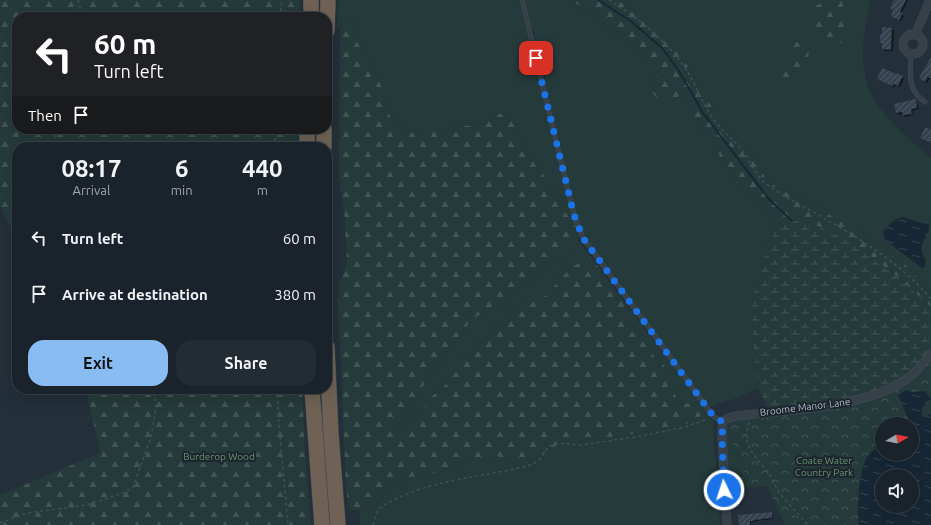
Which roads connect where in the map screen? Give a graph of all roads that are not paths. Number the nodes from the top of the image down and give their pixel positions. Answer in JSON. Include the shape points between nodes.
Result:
{"nodes":[{"id":1,"x":311,"y":0,"type":"edge"},
{"id":2,"x":328,"y":0,"type":"edge"},
{"id":3,"x":522,"y":0,"type":"edge"},
{"id":4,"x":930,"y":0,"type":"edge"},
{"id":5,"x":311,"y":12,"type":"edge"},
{"id":6,"x":328,"y":12,"type":"edge"},
{"id":7,"x":915,"y":35,"type":"junction"},
{"id":8,"x":927,"y":43,"type":"edge"},
{"id":9,"x":911,"y":54,"type":"junction"},
{"id":10,"x":926,"y":102,"type":"dead end"},
{"id":11,"x":931,"y":354,"type":"edge"},
{"id":12,"x":312,"y":394,"type":"edge"},
{"id":13,"x":329,"y":394,"type":"edge"},
{"id":14,"x":723,"y":422,"type":"junction"},
{"id":15,"x":322,"y":525,"type":"edge"},
{"id":16,"x":338,"y":525,"type":"edge"},
{"id":17,"x":727,"y":525,"type":"edge"}],
"edges":[{"from":1,"to":5,"type":"highway"},
{"from":2,"to":6,"type":"highway"},
{"from":3,"to":14,"type":"lane","via":[[574,215],[583,238],[714,417]]},
{"from":4,"to":7,"type":"street"},
{"from":7,"to":8,"type":"street"},
{"from":7,"to":9,"type":"street","via":[[907,36],[903,44],[906,51]]},
{"from":8,"to":9,"type":"street","via":[[920,52]]},
{"from":9,"to":10,"type":"lane","via":[[913,89],[918,98]]},
{"from":11,"to":14,"type":"street","name":"Broome Manor Lane","via":[[907,378],[868,397],[842,403],[736,416]]},
{"from":12,"to":15,"type":"highway"},
{"from":13,"to":16,"type":"highway"},
{"from":14,"to":17,"type":"street"}]}
